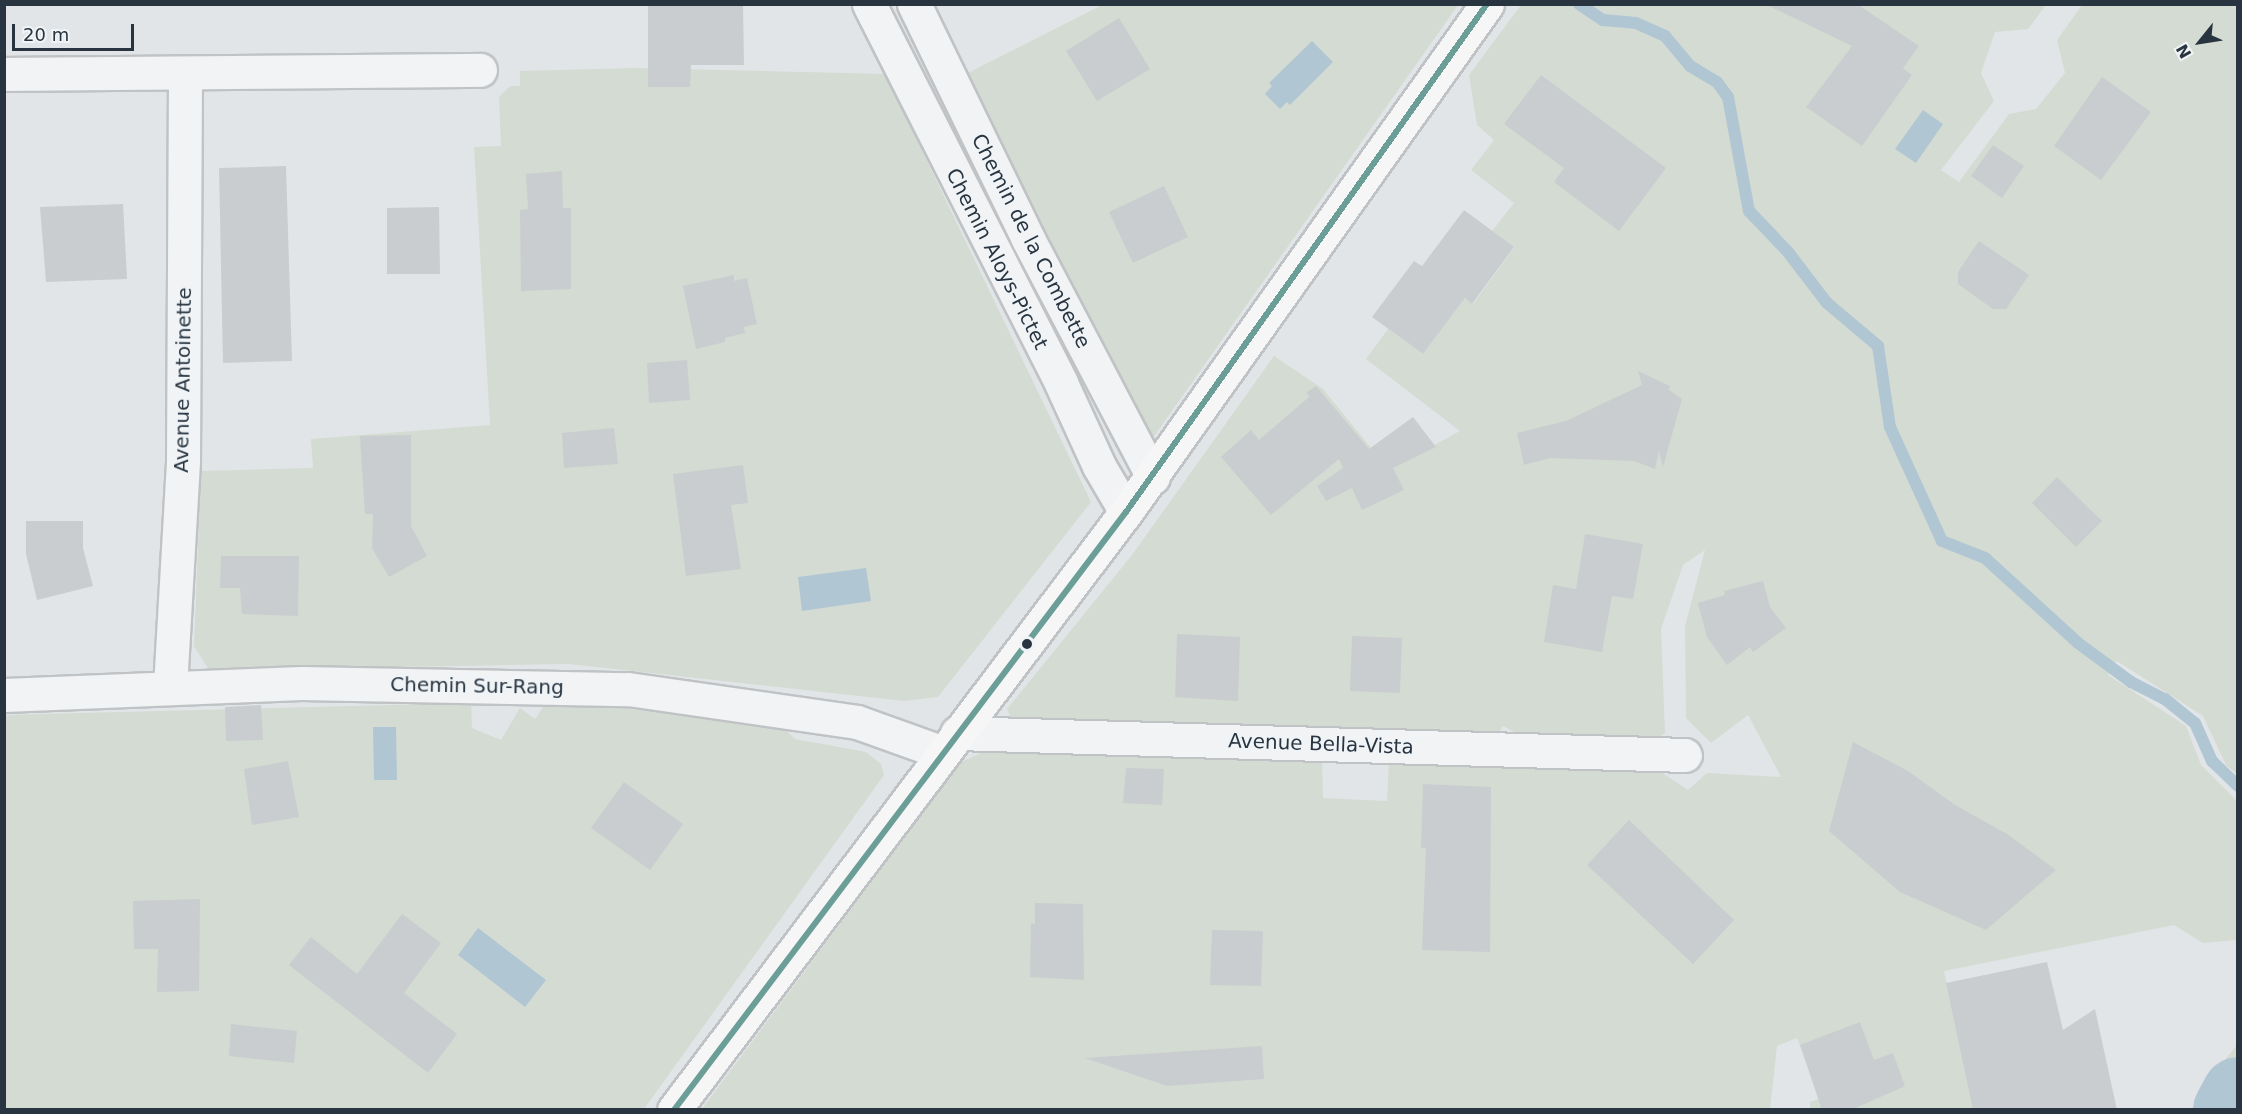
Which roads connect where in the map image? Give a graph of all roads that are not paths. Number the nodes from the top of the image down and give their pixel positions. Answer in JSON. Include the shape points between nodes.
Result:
{"nodes":[{"id":1,"x":869,"y":4,"type":"edge"},
{"id":2,"x":914,"y":4,"type":"edge"},
{"id":3,"x":1484,"y":8,"type":"edge"},
{"id":4,"x":480,"y":70,"type":"dead end"},
{"id":5,"x":185,"y":73,"type":"junction"},
{"id":6,"x":4,"y":74,"type":"edge"},
{"id":7,"x":1152,"y":477,"type":"junction"},
{"id":8,"x":1126,"y":512,"type":"junction"},
{"id":9,"x":170,"y":687,"type":"junction"},
{"id":10,"x":4,"y":696,"type":"edge"},
{"id":11,"x":949,"y":743,"type":"junction"},
{"id":12,"x":1685,"y":755,"type":"dead end"},
{"id":13,"x":674,"y":1110,"type":"edge"}],
"edges":[{"from":1,"to":8,"type":"street","name":"Chemin Aloys-Pictet","via":[[1099,466]]},
{"from":2,"to":7,"type":"street","name":"Chemin de la Combette","via":[[1028,239]]},
{"from":3,"to":7,"type":"street"},
{"from":4,"to":5,"type":"street"},
{"from":5,"to":6,"type":"street"},
{"from":5,"to":9,"type":"street","name":"Avenue Antoinette","via":[[183,459]]},
{"from":7,"to":8,"type":"street"},
{"from":8,"to":11,"type":"street"},
{"from":9,"to":10,"type":"street","name":"Chemin Sur-Rang"},
{"from":9,"to":11,"type":"street","name":"Chemin Sur-Rang","via":[[301,683],[628,689],[848,720]]},
{"from":11,"to":12,"type":"street","name":"Avenue Bella-Vista"},
{"from":11,"to":13,"type":"street"}]}
